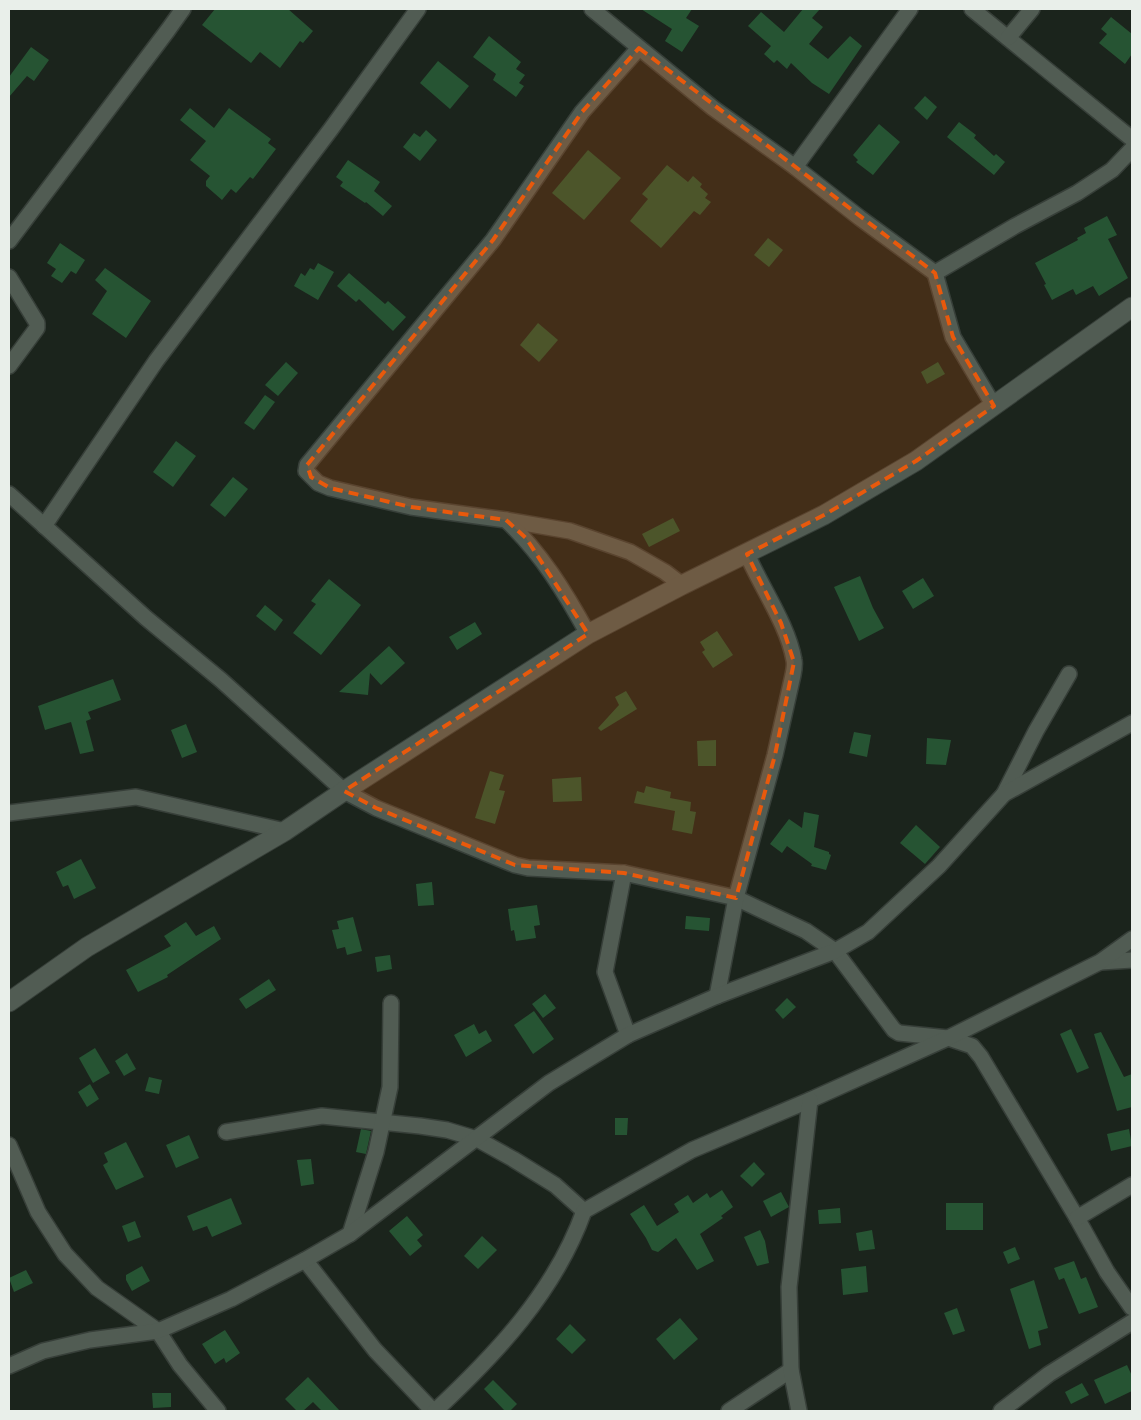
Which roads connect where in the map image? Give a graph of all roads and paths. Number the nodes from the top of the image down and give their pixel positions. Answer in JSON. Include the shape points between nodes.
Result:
{"nodes":[{"id":1,"x":183,"y":9,"type":"edge"},
{"id":2,"x":418,"y":9,"type":"edge"},
{"id":3,"x":592,"y":9,"type":"edge"},
{"id":4,"x":910,"y":9,"type":"edge"},
{"id":5,"x":972,"y":9,"type":"edge"},
{"id":6,"x":1032,"y":9,"type":"edge"},
{"id":7,"x":1008,"y":38,"type":"junction"},
{"id":8,"x":639,"y":48,"type":"junction"},
{"id":9,"x":1132,"y":139,"type":"edge"},
{"id":10,"x":1132,"y":149,"type":"edge"},
{"id":11,"x":795,"y":167,"type":"junction"},
{"id":12,"x":9,"y":241,"type":"edge"},
{"id":13,"x":935,"y":273,"type":"junction"},
{"id":14,"x":9,"y":277,"type":"edge"},
{"id":15,"x":1132,"y":307,"type":"edge"},
{"id":16,"x":9,"y":365,"type":"edge"},
{"id":17,"x":994,"y":406,"type":"junction"},
{"id":18,"x":9,"y":494,"type":"edge"},
{"id":19,"x":506,"y":520,"type":"junction"},
{"id":20,"x":44,"y":526,"type":"junction"},
{"id":21,"x":747,"y":554,"type":"junction"},
{"id":22,"x":682,"y":585,"type":"junction"},
{"id":23,"x":588,"y":634,"type":"junction"},
{"id":24,"x":1069,"y":674,"type":"dead end"},
{"id":25,"x":1132,"y":723,"type":"edge"},
{"id":26,"x":344,"y":791,"type":"junction"},
{"id":27,"x":1004,"y":794,"type":"junction"},
{"id":28,"x":9,"y":813,"type":"edge"},
{"id":29,"x":285,"y":831,"type":"junction"},
{"id":30,"x":624,"y":873,"type":"junction"},
{"id":31,"x":736,"y":898,"type":"junction"},
{"id":32,"x":1132,"y":939,"type":"edge"},
{"id":33,"x":834,"y":951,"type":"junction"},
{"id":34,"x":1132,"y":960,"type":"edge"},
{"id":35,"x":1100,"y":962,"type":"junction"},
{"id":36,"x":717,"y":996,"type":"junction"},
{"id":37,"x":9,"y":1002,"type":"edge"},
{"id":38,"x":391,"y":1003,"type":"dead end"},
{"id":39,"x":628,"y":1035,"type":"junction"},
{"id":40,"x":948,"y":1038,"type":"junction"},
{"id":41,"x":810,"y":1100,"type":"junction"},
{"id":42,"x":383,"y":1122,"type":"junction"},
{"id":43,"x":226,"y":1132,"type":"dead end"},
{"id":44,"x":477,"y":1139,"type":"junction"},
{"id":45,"x":9,"y":1145,"type":"edge"},
{"id":46,"x":1132,"y":1185,"type":"edge"},
{"id":47,"x":584,"y":1211,"type":"junction"},
{"id":48,"x":1077,"y":1218,"type":"junction"},
{"id":49,"x":350,"y":1234,"type":"junction"},
{"id":50,"x":305,"y":1260,"type":"junction"},
{"id":51,"x":1132,"y":1308,"type":"edge"},
{"id":52,"x":1132,"y":1322,"type":"edge"},
{"id":53,"x":158,"y":1331,"type":"junction"},
{"id":54,"x":9,"y":1366,"type":"edge"},
{"id":55,"x":791,"y":1370,"type":"junction"},
{"id":56,"x":218,"y":1411,"type":"edge"},
{"id":57,"x":434,"y":1411,"type":"edge"},
{"id":58,"x":729,"y":1411,"type":"edge"},
{"id":59,"x":799,"y":1411,"type":"edge"},
{"id":60,"x":1001,"y":1411,"type":"edge"}],
"edges":[{"from":1,"to":12,"type":"street"},
{"from":2,"to":20,"type":"street","via":[[156,361]]},
{"from":3,"to":8,"type":"street"},
{"from":4,"to":11,"type":"street"},
{"from":5,"to":7,"type":"street"},
{"from":6,"to":7,"type":"street"},
{"from":7,"to":9,"type":"street"},
{"from":8,"to":11,"type":"street","via":[[713,108]]},
{"from":8,"to":19,"type":"street","via":[[582,112],[493,240],[307,464],[306,471],[311,477],[330,488],[411,507]]},
{"from":10,"to":13,"type":"street","via":[[1112,170],[1077,193]]},
{"from":11,"to":13,"type":"street"},
{"from":13,"to":17,"type":"street","via":[[953,337]]},
{"from":14,"to":16,"type":"street","via":[[38,323]]},
{"from":15,"to":17,"type":"street"},
{"from":17,"to":21,"type":"street","via":[[916,461],[824,515]]},
{"from":18,"to":20,"type":"street"},
{"from":19,"to":22,"type":"street","via":[[570,531],[630,552]]},
{"from":19,"to":23,"type":"street","via":[[526,538],[554,576]]},
{"from":20,"to":26,"type":"street"},
{"from":21,"to":22,"type":"street"},
{"from":21,"to":31,"type":"street","via":[[781,624],[794,662],[775,755]]},
{"from":22,"to":23,"type":"street"},
{"from":23,"to":26,"type":"street"},
{"from":24,"to":27,"type":"street"},
{"from":25,"to":27,"type":"street"},
{"from":26,"to":29,"type":"street"},
{"from":26,"to":30,"type":"street","via":[[376,808],[515,865]]},
{"from":27,"to":33,"type":"street","via":[[939,866],[877,925]]},
{"from":28,"to":29,"type":"street","via":[[136,797]]},
{"from":29,"to":37,"type":"street","via":[[87,947]]},
{"from":30,"to":31,"type":"street"},
{"from":30,"to":39,"type":"street","via":[[605,972]]},
{"from":31,"to":33,"type":"street","via":[[806,931]]},
{"from":31,"to":36,"type":"street"},
{"from":32,"to":35,"type":"street"},
{"from":33,"to":36,"type":"street"},
{"from":33,"to":40,"type":"street","via":[[894,1030]]},
{"from":34,"to":35,"type":"street"},
{"from":35,"to":40,"type":"street"},
{"from":36,"to":39,"type":"street"},
{"from":38,"to":42,"type":"street","via":[[390,1087]]},
{"from":39,"to":44,"type":"street","via":[[549,1083]]},
{"from":40,"to":41,"type":"street"},
{"from":40,"to":48,"type":"street","via":[[976,1050]]},
{"from":41,"to":47,"type":"street","via":[[692,1150]]},
{"from":41,"to":55,"type":"street","via":[[789,1287]]},
{"from":42,"to":43,"type":"street","via":[[322,1116]]},
{"from":42,"to":44,"type":"street","via":[[447,1130]]},
{"from":42,"to":49,"type":"street"},
{"from":44,"to":47,"type":"street","via":[[555,1185]]},
{"from":44,"to":49,"type":"street"},
{"from":45,"to":53,"type":"street","via":[[38,1212],[65,1254],[97,1288]]},
{"from":46,"to":48,"type":"street"},
{"from":47,"to":57,"type":"street","via":[[577,1232],[554,1274],[524,1318],[480,1368]]},
{"from":48,"to":51,"type":"street","via":[[1107,1272]]},
{"from":49,"to":50,"type":"street"},
{"from":50,"to":53,"type":"street","via":[[232,1299]]},
{"from":50,"to":57,"type":"street","via":[[375,1350]]},
{"from":52,"to":60,"type":"street","via":[[1049,1374]]},
{"from":53,"to":54,"type":"street","via":[[90,1340],[42,1351]]},
{"from":53,"to":56,"type":"street","via":[[180,1365]]},
{"from":55,"to":58,"type":"street"},
{"from":55,"to":59,"type":"street"}]}
